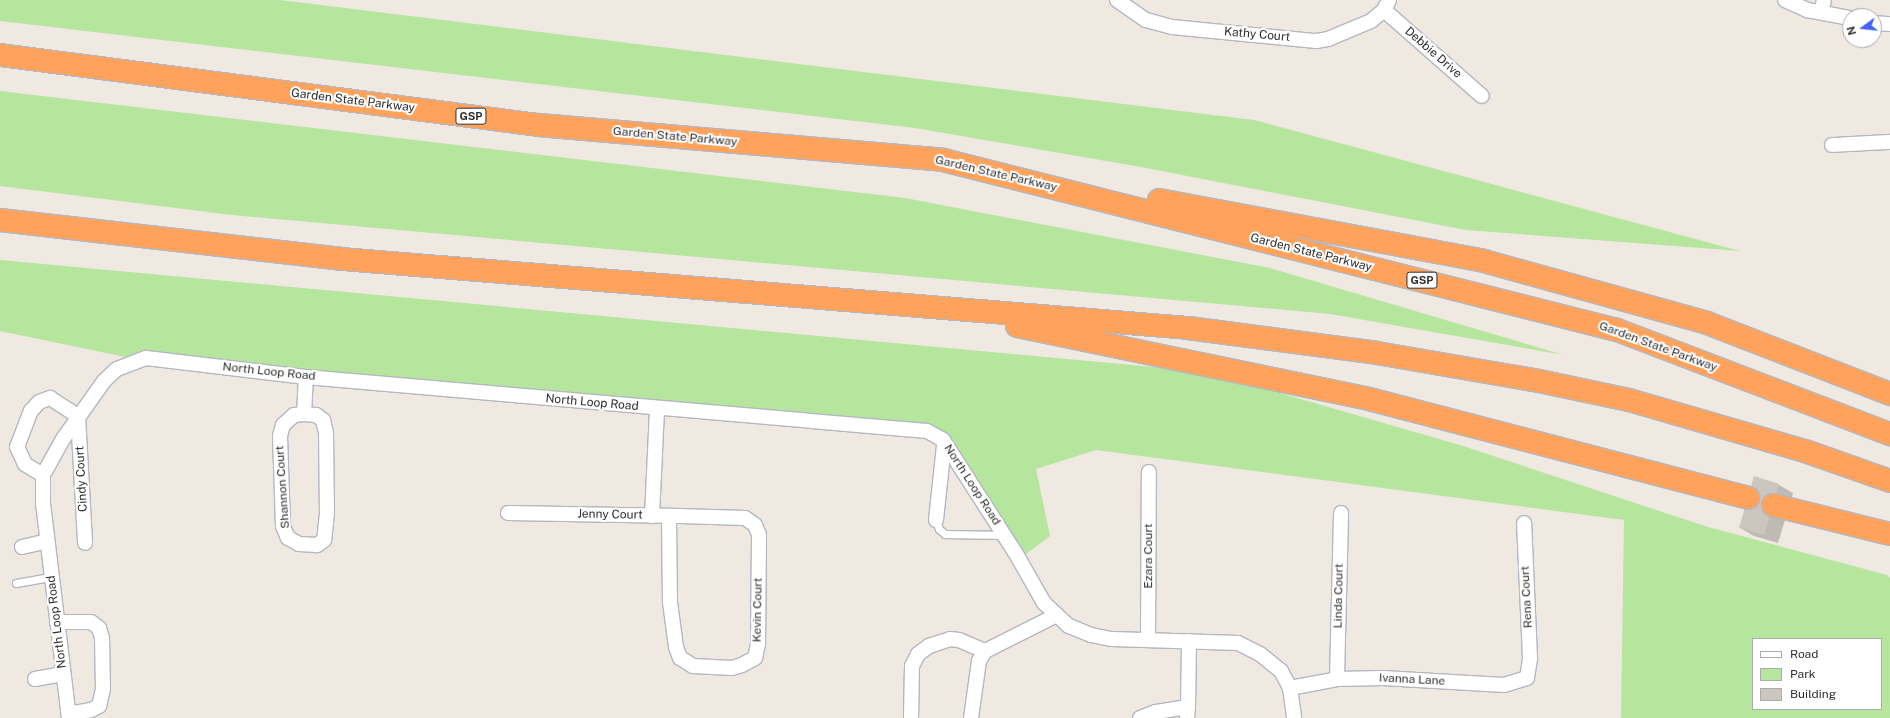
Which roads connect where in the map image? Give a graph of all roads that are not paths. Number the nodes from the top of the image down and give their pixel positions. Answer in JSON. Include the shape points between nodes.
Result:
{"nodes":[{"id":1,"x":1118,"y":0,"type":"edge"},
{"id":2,"x":1784,"y":0,"type":"edge"},
{"id":3,"x":1387,"y":5,"type":"edge"},
{"id":4,"x":1823,"y":6,"type":"edge"},
{"id":5,"x":1842,"y":14,"type":"edge"},
{"id":6,"x":0,"y":55,"type":"edge"},
{"id":7,"x":1482,"y":96,"type":"dead end"},
{"id":8,"x":1890,"y":142,"type":"edge"},
{"id":9,"x":1832,"y":145,"type":"dead end"},
{"id":10,"x":943,"y":160,"type":"junction"},
{"id":11,"x":0,"y":220,"type":"edge"},
{"id":12,"x":924,"y":307,"type":"junction"},
{"id":13,"x":306,"y":377,"type":"junction"},
{"id":14,"x":1890,"y":394,"type":"edge"},
{"id":15,"x":657,"y":408,"type":"junction"},
{"id":16,"x":304,"y":414,"type":"junction"},
{"id":17,"x":78,"y":416,"type":"junction"},
{"id":18,"x":1890,"y":434,"type":"edge"},
{"id":19,"x":943,"y":440,"type":"junction"},
{"id":20,"x":1149,"y":472,"type":"dead end"},
{"id":21,"x":43,"y":475,"type":"junction"},
{"id":22,"x":1890,"y":481,"type":"edge"},
{"id":23,"x":1748,"y":498,"type":"dead end"},
{"id":24,"x":1773,"y":505,"type":"dead end"},
{"id":25,"x":508,"y":513,"type":"dead end"},
{"id":26,"x":1341,"y":513,"type":"dead end"},
{"id":27,"x":652,"y":516,"type":"junction"},
{"id":28,"x":669,"y":516,"type":"junction"},
{"id":29,"x":936,"y":520,"type":"joint"},
{"id":30,"x":1524,"y":523,"type":"dead end"},
{"id":31,"x":1890,"y":534,"type":"edge"},
{"id":32,"x":1005,"y":535,"type":"junction"},
{"id":33,"x":47,"y":541,"type":"junction"},
{"id":34,"x":85,"y":542,"type":"dead end"},
{"id":35,"x":22,"y":547,"type":"dead end"},
{"id":36,"x":51,"y":577,"type":"junction"},
{"id":37,"x":16,"y":583,"type":"dead end"},
{"id":38,"x":1057,"y":615,"type":"junction"},
{"id":39,"x":57,"y":622,"type":"junction"},
{"id":40,"x":1148,"y":639,"type":"junction"},
{"id":41,"x":1189,"y":641,"type":"junction"},
{"id":42,"x":985,"y":651,"type":"junction"},
{"id":43,"x":1528,"y":672,"type":"joint"},
{"id":44,"x":63,"y":674,"type":"junction"},
{"id":45,"x":36,"y":679,"type":"dead end"},
{"id":46,"x":1337,"y":679,"type":"junction"},
{"id":47,"x":1290,"y":688,"type":"junction"},
{"id":48,"x":1187,"y":713,"type":"edge"},
{"id":49,"x":68,"y":716,"type":"edge"},
{"id":50,"x":911,"y":718,"type":"edge"},
{"id":51,"x":971,"y":718,"type":"edge"},
{"id":52,"x":1140,"y":718,"type":"edge"},
{"id":53,"x":1294,"y":718,"type":"edge"}],
"edges":[{"from":1,"to":3,"type":"street","name":"Kathy Court","via":[[1146,20],[1172,28],[1316,41],[1328,39],[1371,22]]},
{"from":2,"to":4,"type":"street","via":[[1807,10]]},
{"from":3,"to":7,"type":"street","name":"Debbie Drive"},
{"from":4,"to":5,"type":"street"},
{"from":6,"to":10,"type":"highway","name":"Garden State Parkway","number":"GSP","via":[[538,125]]},
{"from":8,"to":9,"type":"street"},
{"from":10,"to":14,"type":"highway","via":[[1484,261],[1707,323]]},
{"from":10,"to":18,"type":"highway","name":"Garden State Parkway","number":"GSP","via":[[1617,330]]},
{"from":11,"to":12,"type":"highway","via":[[342,259]]},
{"from":12,"to":22,"type":"highway","via":[[1188,328],[1377,353],[1539,381],[1629,400],[1805,451]]},
{"from":12,"to":23,"type":"highway","via":[[1369,398]]},
{"from":13,"to":15,"type":"street","name":"North Loop Road"},
{"from":13,"to":16,"type":"street"},
{"from":13,"to":17,"type":"street","name":"North Loop Road","via":[[146,358],[116,369]]},
{"from":15,"to":19,"type":"street","name":"North Loop Road","via":[[927,431]]},
{"from":15,"to":27,"type":"street","name":"Jenny Court"},
{"from":16,"to":16,"type":"street","name":"Shannon Court","via":[[316,415],[323,420],[326,433],[327,513],[324,540],[317,545],[299,544],[288,538],[283,526],[280,436],[283,425],[288,420],[294,415]]},
{"from":17,"to":21,"type":"street","name":"North Loop Road"},
{"from":17,"to":21,"type":"street","via":[[50,398],[39,402],[31,411],[17,447],[25,464]]},
{"from":17,"to":34,"type":"street","name":"Cindy Court"},
{"from":19,"to":29,"type":"street"},
{"from":19,"to":32,"type":"street","name":"North Loop Road"},
{"from":20,"to":40,"type":"street","name":"Ezara Court"},
{"from":21,"to":33,"type":"street","name":"North Loop Road"},
{"from":24,"to":31,"type":"highway"},
{"from":25,"to":27,"type":"street","name":"Jenny Court"},
{"from":26,"to":46,"type":"street","name":"Linda Court"},
{"from":27,"to":28,"type":"street","name":"Kevin Court"},
{"from":28,"to":28,"type":"street","name":"Kevin Court","via":[[670,602],[676,647],[680,658],[693,666],[732,668],[755,658],[758,644],[759,535],[755,525],[744,518]]},
{"from":29,"to":32,"type":"lane","via":[[939,529],[945,534]]},
{"from":30,"to":43,"type":"street","name":"Rena Court","via":[[1530,658]]},
{"from":32,"to":38,"type":"street","name":"North Loop Road","via":[[1044,603]]},
{"from":33,"to":35,"type":"street"},
{"from":33,"to":36,"type":"street","name":"North Loop Road"},
{"from":36,"to":37,"type":"lane"},
{"from":36,"to":39,"type":"street","name":"North Loop Road"},
{"from":38,"to":40,"type":"street","name":"North Loop Road","via":[[1069,626],[1091,635],[1112,639]]},
{"from":38,"to":42,"type":"street"},
{"from":39,"to":44,"type":"street","name":"North Loop Road"},
{"from":39,"to":49,"type":"street","via":[[90,622],[99,628],[102,638],[103,689],[99,706]]},
{"from":40,"to":41,"type":"street","name":"North Loop Road"},
{"from":41,"to":47,"type":"street","name":"North Loop Road","via":[[1238,643],[1249,648],[1281,671]]},
{"from":41,"to":48,"type":"street"},
{"from":42,"to":50,"type":"street","via":[[950,639],[929,646],[918,654],[912,666]]},
{"from":42,"to":51,"type":"street","via":[[979,661]]},
{"from":43,"to":46,"type":"street","name":"Ivanna Lane","via":[[1527,678],[1504,685],[1383,678]]},
{"from":44,"to":45,"type":"street"},
{"from":44,"to":49,"type":"street","name":"North Loop Road"},
{"from":46,"to":47,"type":"street","name":"Ivanna Lane"},
{"from":47,"to":53,"type":"street","name":"North Loop Road"},
{"from":48,"to":52,"type":"street","via":[[1156,712]]}]}
